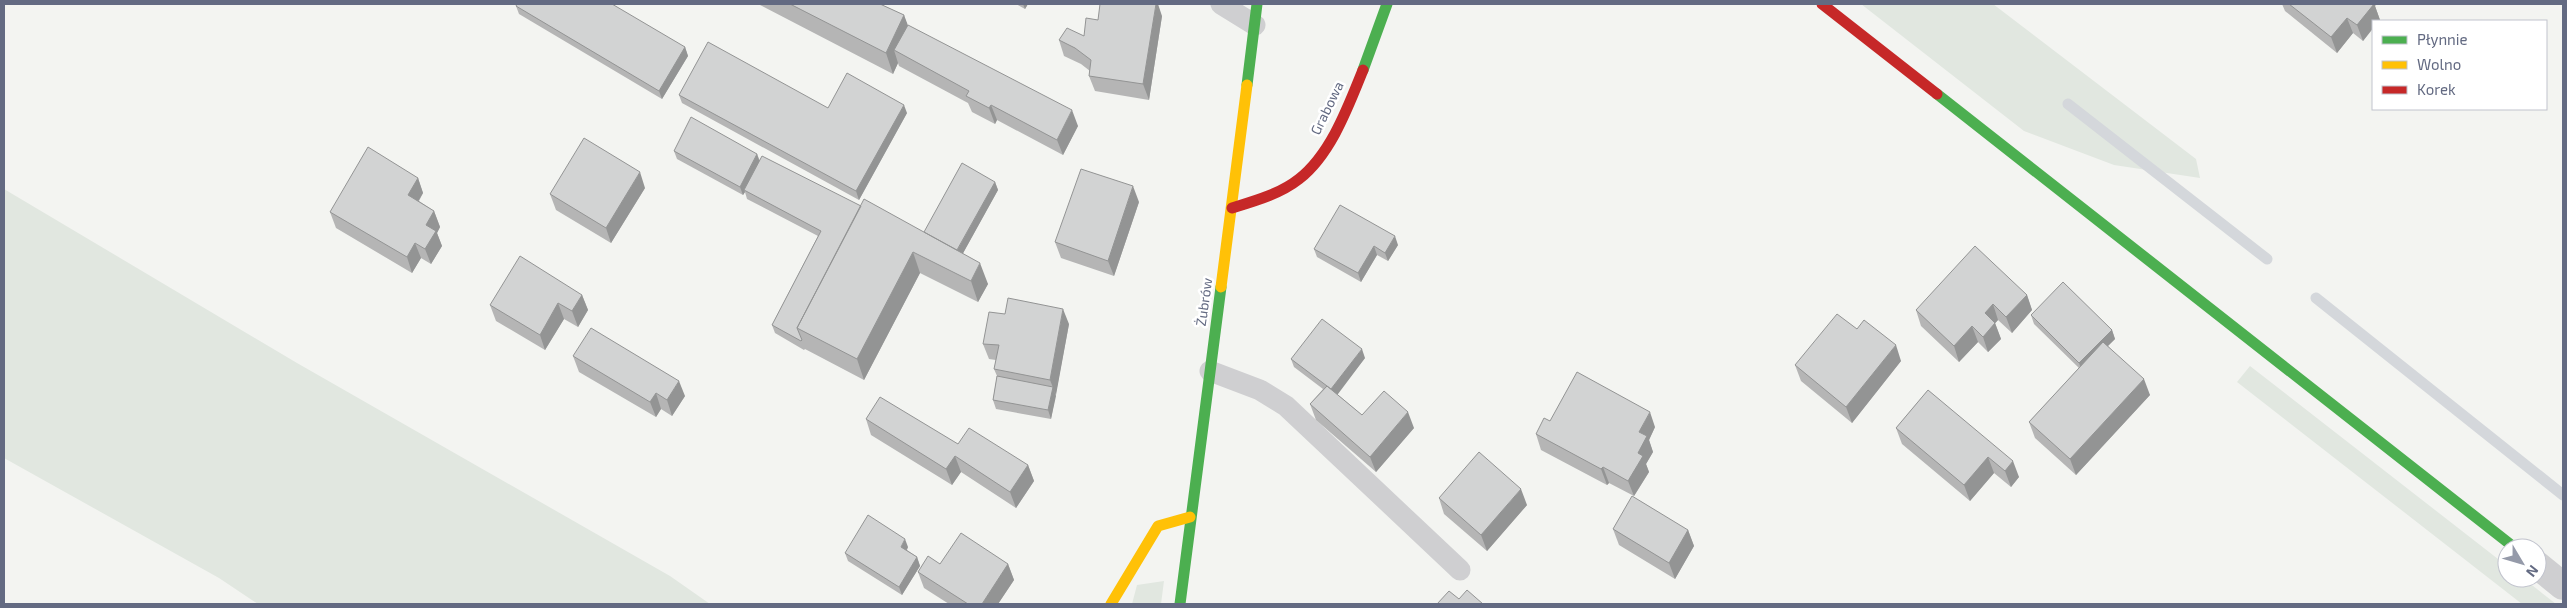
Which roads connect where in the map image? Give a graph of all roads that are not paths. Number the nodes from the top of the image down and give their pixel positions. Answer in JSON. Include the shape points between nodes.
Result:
{"nodes":[{"id":1,"x":1221,"y":4,"type":"edge"},
{"id":2,"x":1258,"y":4,"type":"edge"},
{"id":3,"x":1387,"y":4,"type":"edge"},
{"id":4,"x":1822,"y":4,"type":"edge"},
{"id":5,"x":1255,"y":25,"type":"junction"},
{"id":6,"x":1232,"y":208,"type":"junction"},
{"id":7,"x":1210,"y":371,"type":"junction"},
{"id":8,"x":1190,"y":517,"type":"junction"},
{"id":9,"x":2502,"y":538,"type":"edge"},
{"id":10,"x":1460,"y":570,"type":"dead end"},
{"id":11,"x":2547,"y":573,"type":"edge"},
{"id":12,"x":2563,"y":586,"type":"edge"},
{"id":13,"x":1111,"y":604,"type":"edge"},
{"id":14,"x":1180,"y":604,"type":"edge"}],
"edges":[{"from":1,"to":5,"type":"lane"},
{"from":2,"to":5,"type":"street","name":"Żubrów"},
{"from":3,"to":6,"type":"street","name":"Grabowa","via":[[1376,38],[1332,139],[1307,172],[1274,194]]},
{"from":4,"to":9,"type":"street"},
{"from":5,"to":6,"type":"street","name":"Żubrów"},
{"from":6,"to":7,"type":"street","name":"Żubrów"},
{"from":7,"to":8,"type":"street","name":"Żubrów"},
{"from":7,"to":10,"type":"lane","via":[[1260,390],[1286,406]]},
{"from":8,"to":13,"type":"street","via":[[1158,526]]},
{"from":8,"to":14,"type":"street","name":"Żubrów"},
{"from":11,"to":12,"type":"street"}]}
